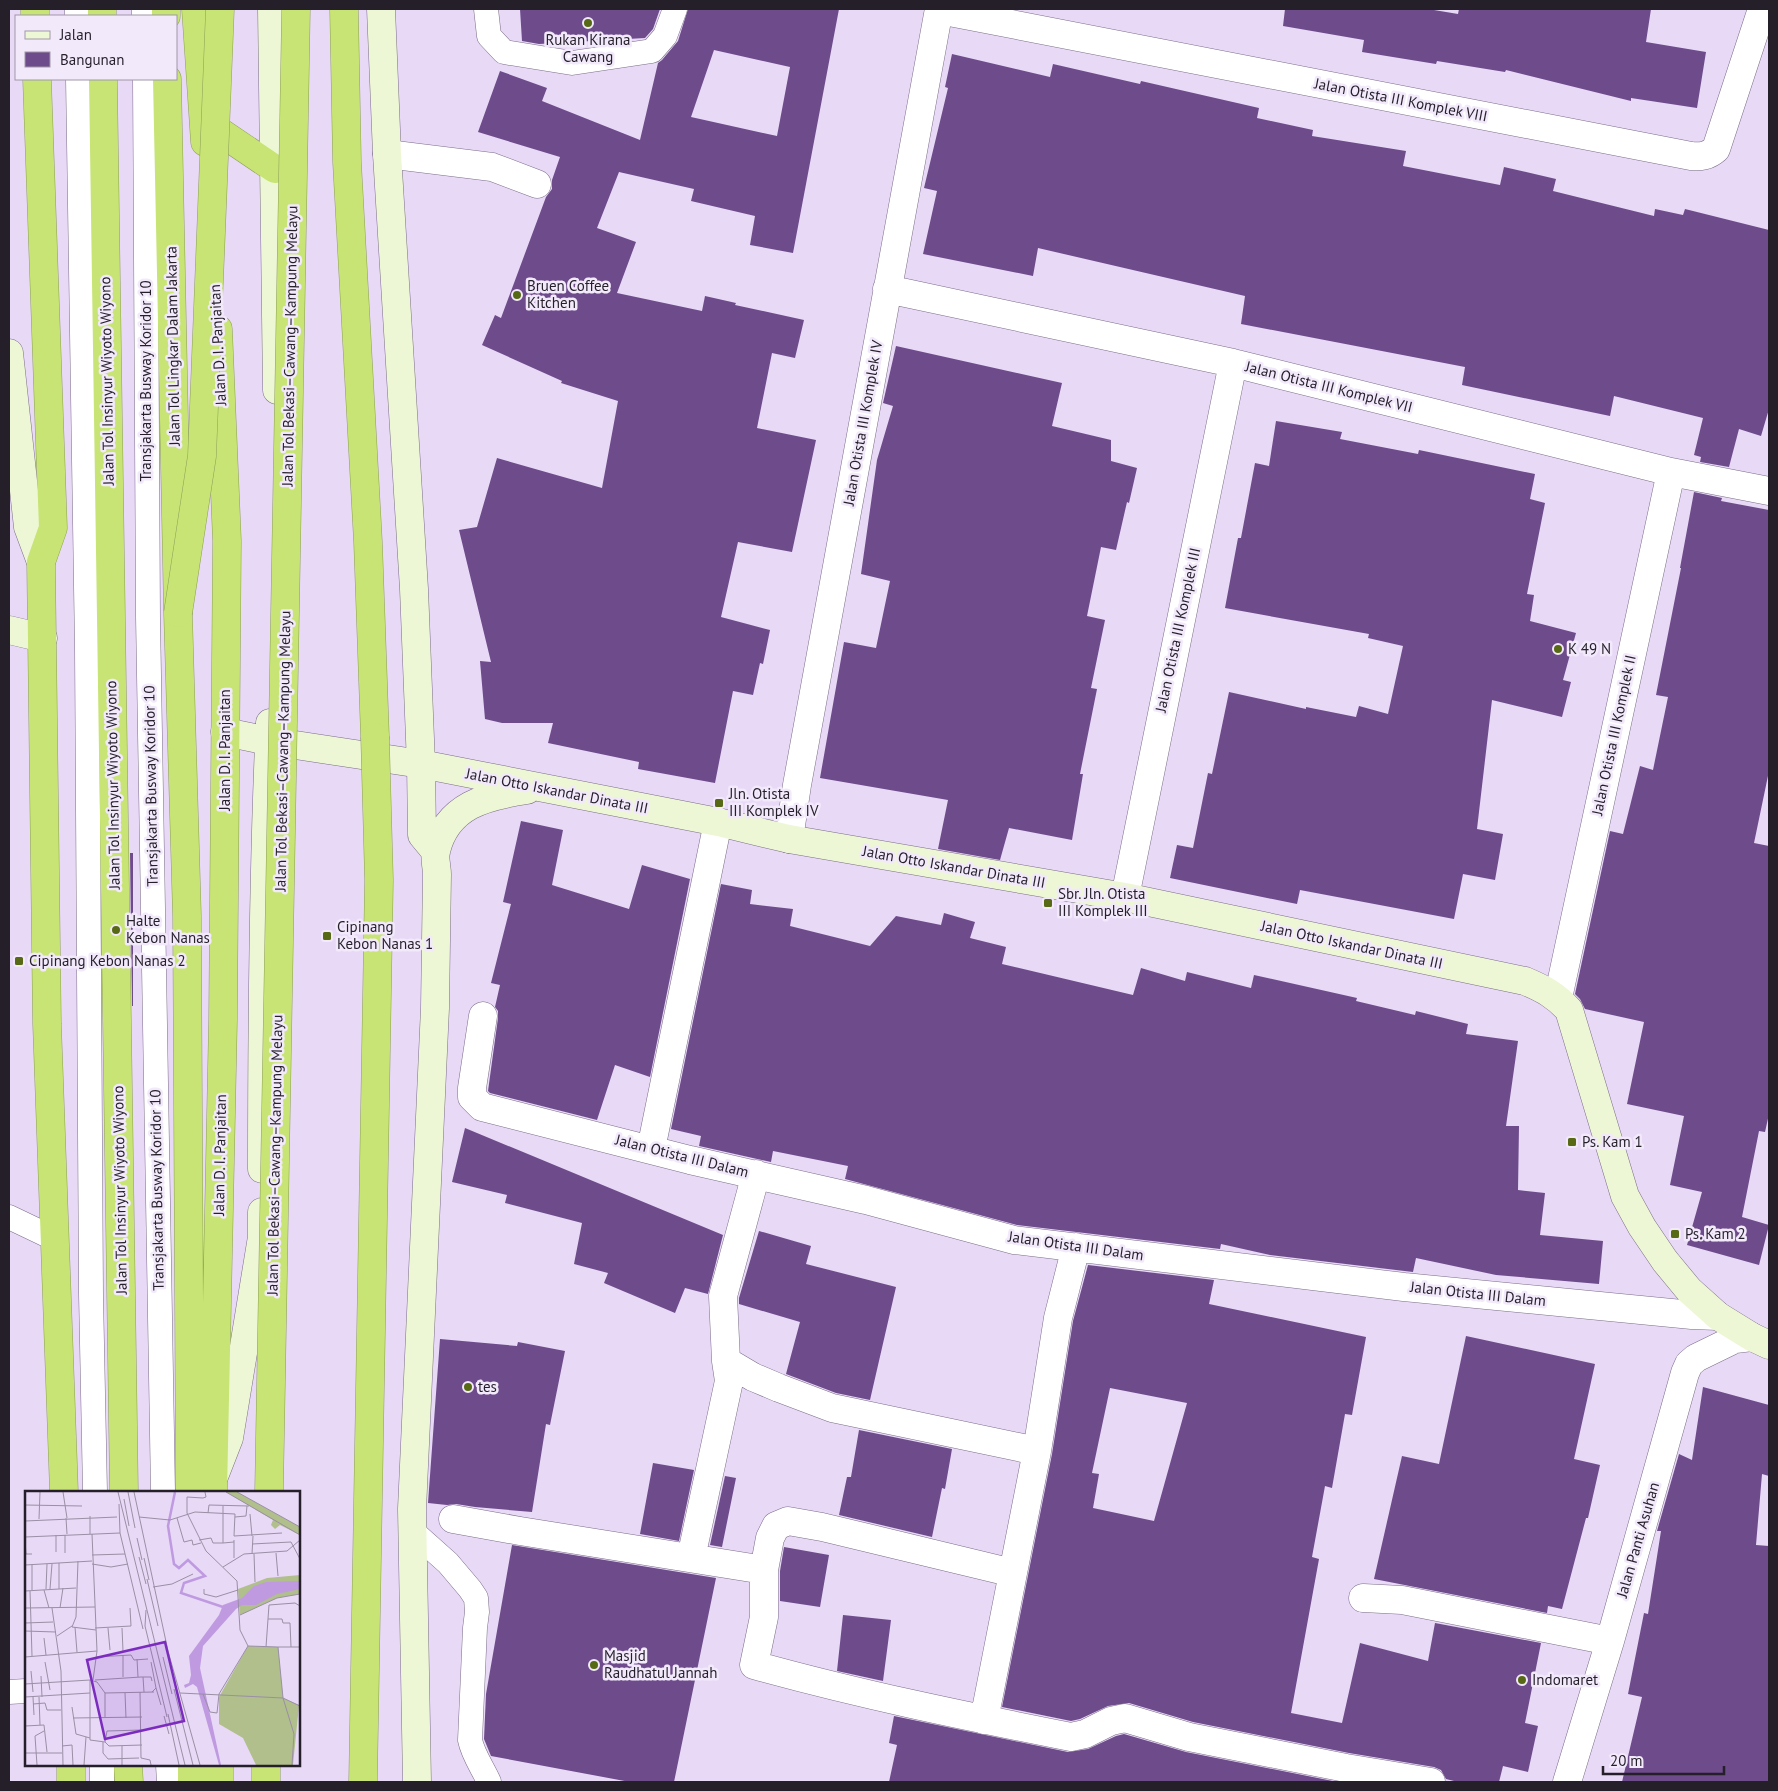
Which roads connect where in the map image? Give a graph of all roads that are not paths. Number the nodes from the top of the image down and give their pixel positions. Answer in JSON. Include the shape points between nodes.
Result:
{"nodes":[{"id":1,"x":196,"y":9,"type":"edge"},
{"id":2,"x":220,"y":9,"type":"edge"},
{"id":3,"x":272,"y":9,"type":"edge"},
{"id":4,"x":296,"y":9,"type":"edge"},
{"id":5,"x":344,"y":9,"type":"edge"},
{"id":6,"x":381,"y":9,"type":"edge"},
{"id":7,"x":486,"y":9,"type":"edge"},
{"id":8,"x":675,"y":9,"type":"edge"},
{"id":9,"x":1762,"y":9,"type":"edge"},
{"id":10,"x":939,"y":10,"type":"edge"},
{"id":11,"x":37,"y":80,"type":"edge"},
{"id":12,"x":78,"y":80,"type":"edge"},
{"id":13,"x":103,"y":80,"type":"edge"},
{"id":14,"x":144,"y":80,"type":"edge"},
{"id":15,"x":167,"y":80,"type":"edge"},
{"id":16,"x":204,"y":121,"type":"junction"},
{"id":17,"x":387,"y":154,"type":"junction"},
{"id":18,"x":275,"y":170,"type":"junction"},
{"id":19,"x":537,"y":184,"type":"dead end"},
{"id":20,"x":887,"y":289,"type":"junction"},
{"id":21,"x":9,"y":353,"type":"edge"},
{"id":22,"x":1233,"y":363,"type":"junction"},
{"id":23,"x":1671,"y":472,"type":"junction"},
{"id":24,"x":1769,"y":491,"type":"edge"},
{"id":25,"x":41,"y":562,"type":"junction"},
{"id":26,"x":178,"y":613,"type":"junction"},
{"id":27,"x":9,"y":630,"type":"edge"},
{"id":28,"x":43,"y":638,"type":"junction"},
{"id":29,"x":225,"y":732,"type":"junction"},
{"id":30,"x":269,"y":741,"type":"junction"},
{"id":31,"x":421,"y":764,"type":"junction"},
{"id":32,"x":541,"y":788,"type":"junction"},
{"id":33,"x":718,"y":822,"type":"junction"},
{"id":34,"x":789,"y":839,"type":"junction"},
{"id":35,"x":436,"y":852,"type":"junction"},
{"id":36,"x":1125,"y":897,"type":"junction"},
{"id":37,"x":1558,"y":998,"type":"junction"},
{"id":38,"x":482,"y":1016,"type":"dead end"},
{"id":39,"x":651,"y":1150,"type":"junction"},
{"id":40,"x":756,"y":1174,"type":"junction"},
{"id":41,"x":9,"y":1217,"type":"edge"},
{"id":42,"x":55,"y":1239,"type":"junction"},
{"id":43,"x":1076,"y":1247,"type":"junction"},
{"id":44,"x":1718,"y":1316,"type":"junction"},
{"id":45,"x":1761,"y":1341,"type":"edge"},
{"id":46,"x":726,"y":1361,"type":"junction"},
{"id":47,"x":1037,"y":1451,"type":"junction"},
{"id":48,"x":206,"y":1488,"type":"edge"},
{"id":49,"x":64,"y":1491,"type":"edge"},
{"id":50,"x":95,"y":1491,"type":"edge"},
{"id":51,"x":124,"y":1491,"type":"edge"},
{"id":52,"x":163,"y":1491,"type":"edge"},
{"id":53,"x":269,"y":1491,"type":"edge"},
{"id":54,"x":453,"y":1519,"type":"dead end"},
{"id":55,"x":411,"y":1530,"type":"junction"},
{"id":56,"x":691,"y":1558,"type":"junction"},
{"id":57,"x":764,"y":1570,"type":"junction"},
{"id":58,"x":1013,"y":1573,"type":"junction"},
{"id":59,"x":1363,"y":1598,"type":"dead end"},
{"id":60,"x":1610,"y":1641,"type":"junction"},
{"id":61,"x":9,"y":1692,"type":"edge"},
{"id":62,"x":25,"y":1692,"type":"edge"},
{"id":63,"x":984,"y":1720,"type":"junction"},
{"id":64,"x":70,"y":1766,"type":"edge"},
{"id":65,"x":102,"y":1766,"type":"edge"},
{"id":66,"x":128,"y":1766,"type":"edge"},
{"id":67,"x":168,"y":1766,"type":"edge"},
{"id":68,"x":192,"y":1766,"type":"edge"},
{"id":69,"x":219,"y":1766,"type":"edge"},
{"id":70,"x":266,"y":1766,"type":"edge"},
{"id":71,"x":70,"y":1782,"type":"edge"},
{"id":72,"x":102,"y":1782,"type":"edge"},
{"id":73,"x":128,"y":1782,"type":"edge"},
{"id":74,"x":169,"y":1782,"type":"edge"},
{"id":75,"x":192,"y":1782,"type":"edge"},
{"id":76,"x":219,"y":1782,"type":"edge"},
{"id":77,"x":266,"y":1782,"type":"edge"},
{"id":78,"x":362,"y":1782,"type":"edge"},
{"id":79,"x":417,"y":1782,"type":"edge"},
{"id":80,"x":489,"y":1782,"type":"edge"},
{"id":81,"x":1431,"y":1782,"type":"edge"},
{"id":82,"x":1567,"y":1782,"type":"edge"}],
"edges":[{"from":1,"to":16,"type":"highway","name":"Jalan D. I. Panjaitan"},
{"from":2,"to":26,"type":"highway","bridge":true,"via":[[202,456]]},
{"from":3,"to":18,"type":"street"},
{"from":4,"to":53,"type":"highway","name":"Jalan Tol Bekasi–Cawang–Kampung Melayu","bridge":true},
{"from":5,"to":78,"type":"highway","bridge":true,"via":[[347,162],[368,542],[379,880]]},
{"from":6,"to":17,"type":"street"},
{"from":7,"to":8,"type":"lane","via":[[489,36],[504,52],[572,63],[652,51],[665,36]]},
{"from":9,"to":10,"type":"street","name":"Jalan Otista III Komplek VIII","via":[[1716,148],[1702,157]]},
{"from":10,"to":20,"type":"street","name":"Jalan Otista III Komplek IV"},
{"from":11,"to":25,"type":"highway","via":[[53,528]]},
{"from":12,"to":50,"type":"lane"},
{"from":13,"to":51,"type":"highway","name":"Jalan Tol Insinyur Wiyoto Wiyono"},
{"from":14,"to":52,"type":"lane","name":"Transjakarta Busway Koridor 10","via":[[148,617]]},
{"from":15,"to":26,"type":"highway","name":"Jalan Tol Lingkar Dalam Jakarta","bridge":true},
{"from":16,"to":18,"type":"highway"},
{"from":16,"to":29,"type":"highway","name":"Jalan D. I. Panjaitan","via":[[216,289],[227,541]]},
{"from":17,"to":19,"type":"street","via":[[492,167]]},
{"from":17,"to":31,"type":"street","via":[[414,580]]},
{"from":18,"to":30,"type":"street","via":[[278,516]]},
{"from":20,"to":22,"type":"street","name":"Jalan Otista III Komplek VII"},
{"from":20,"to":34,"type":"street","name":"Jalan Otista III Komplek IV"},
{"from":21,"to":25,"type":"street","via":[[28,527]]},
{"from":22,"to":23,"type":"street","name":"Jalan Otista III Komplek VII"},
{"from":22,"to":36,"type":"street","name":"Jalan Otista III Komplek III"},
{"from":23,"to":24,"type":"street","name":"Jalan Otista III Komplek VII"},
{"from":23,"to":37,"type":"street","name":"Jalan Otista III Komplek II"},
{"from":25,"to":28,"type":"highway"},
{"from":26,"to":48,"type":"highway"},
{"from":27,"to":28,"type":"street"},
{"from":28,"to":42,"type":"highway","via":[[47,1024]]},
{"from":29,"to":30,"type":"street","name":"Jalan Otto Iskandar Dinata III"},
{"from":29,"to":48,"type":"highway","name":"Jalan D. I. Panjaitan","via":[[223,1020]]},
{"from":30,"to":31,"type":"street","name":"Jalan Otto Iskandar Dinata III"},
{"from":30,"to":48,"type":"street","via":[[262,1014],[262,1237],[229,1438]]},
{"from":31,"to":32,"type":"street","name":"Jalan Otto Iskandar Dinata III"},
{"from":31,"to":35,"type":"street","via":[[422,835]]},
{"from":32,"to":33,"type":"street","name":"Jalan Otto Iskandar Dinata III"},
{"from":32,"to":35,"type":"street","via":[[503,793],[459,812],[445,828]]},
{"from":33,"to":34,"type":"street","name":"Jalan Otto Iskandar Dinata III"},
{"from":33,"to":39,"type":"street"},
{"from":34,"to":36,"type":"street","name":"Jalan Otto Iskandar Dinata III"},
{"from":35,"to":55,"type":"street","via":[[435,1008]]},
{"from":36,"to":37,"type":"street","name":"Jalan Otto Iskandar Dinata III","via":[[1525,981]]},
{"from":37,"to":44,"type":"street","name":"Jalan Otto Iskandar Dinata III","via":[[1569,1010],[1575,1026],[1625,1196],[1666,1261],[1689,1290]]},
{"from":38,"to":39,"type":"street","name":"Jalan Otista III Dalam","via":[[472,1088],[472,1097],[482,1107]]},
{"from":39,"to":40,"type":"street","name":"Jalan Otista III Dalam"},
{"from":40,"to":43,"type":"street","name":"Jalan Otista III Dalam","via":[[1014,1240]]},
{"from":40,"to":46,"type":"street","via":[[723,1296]]},
{"from":41,"to":42,"type":"lane"},
{"from":42,"to":49,"type":"highway"},
{"from":43,"to":44,"type":"street","name":"Jalan Otista III Dalam","via":[[1404,1287]]},
{"from":43,"to":47,"type":"street","via":[[1058,1318]]},
{"from":44,"to":45,"type":"street","name":"Jalan Otto Iskandar Dinata III"},
{"from":45,"to":60,"type":"street","name":"Jalan Panti Asuhan","via":[[1735,1339],[1689,1364]]},
{"from":46,"to":47,"type":"street","via":[[770,1385],[832,1408]]},
{"from":46,"to":56,"type":"street","via":[[729,1381]]},
{"from":47,"to":58,"type":"street"},
{"from":54,"to":56,"type":"street"},
{"from":55,"to":79,"type":"street"},
{"from":55,"to":80,"type":"lane","via":[[448,1563],[476,1598],[470,1740]]},
{"from":56,"to":57,"type":"street"},
{"from":57,"to":58,"type":"street","via":[[770,1538],[776,1526],[788,1521]]},
{"from":57,"to":63,"type":"street","via":[[764,1617],[754,1665]]},
{"from":58,"to":63,"type":"street"},
{"from":59,"to":60,"type":"street","via":[[1402,1600]]},
{"from":60,"to":82,"type":"street","name":"Jalan Panti Asuhan"},
{"from":61,"to":62,"type":"lane"},
{"from":63,"to":81,"type":"street","via":[[1071,1737],[1125,1718],[1189,1737]]},
{"from":64,"to":71,"type":"highway"},
{"from":65,"to":72,"type":"lane"},
{"from":66,"to":73,"type":"highway"},
{"from":67,"to":74,"type":"lane"},
{"from":68,"to":75,"type":"highway"},
{"from":69,"to":76,"type":"highway"},
{"from":70,"to":77,"type":"highway"}]}
